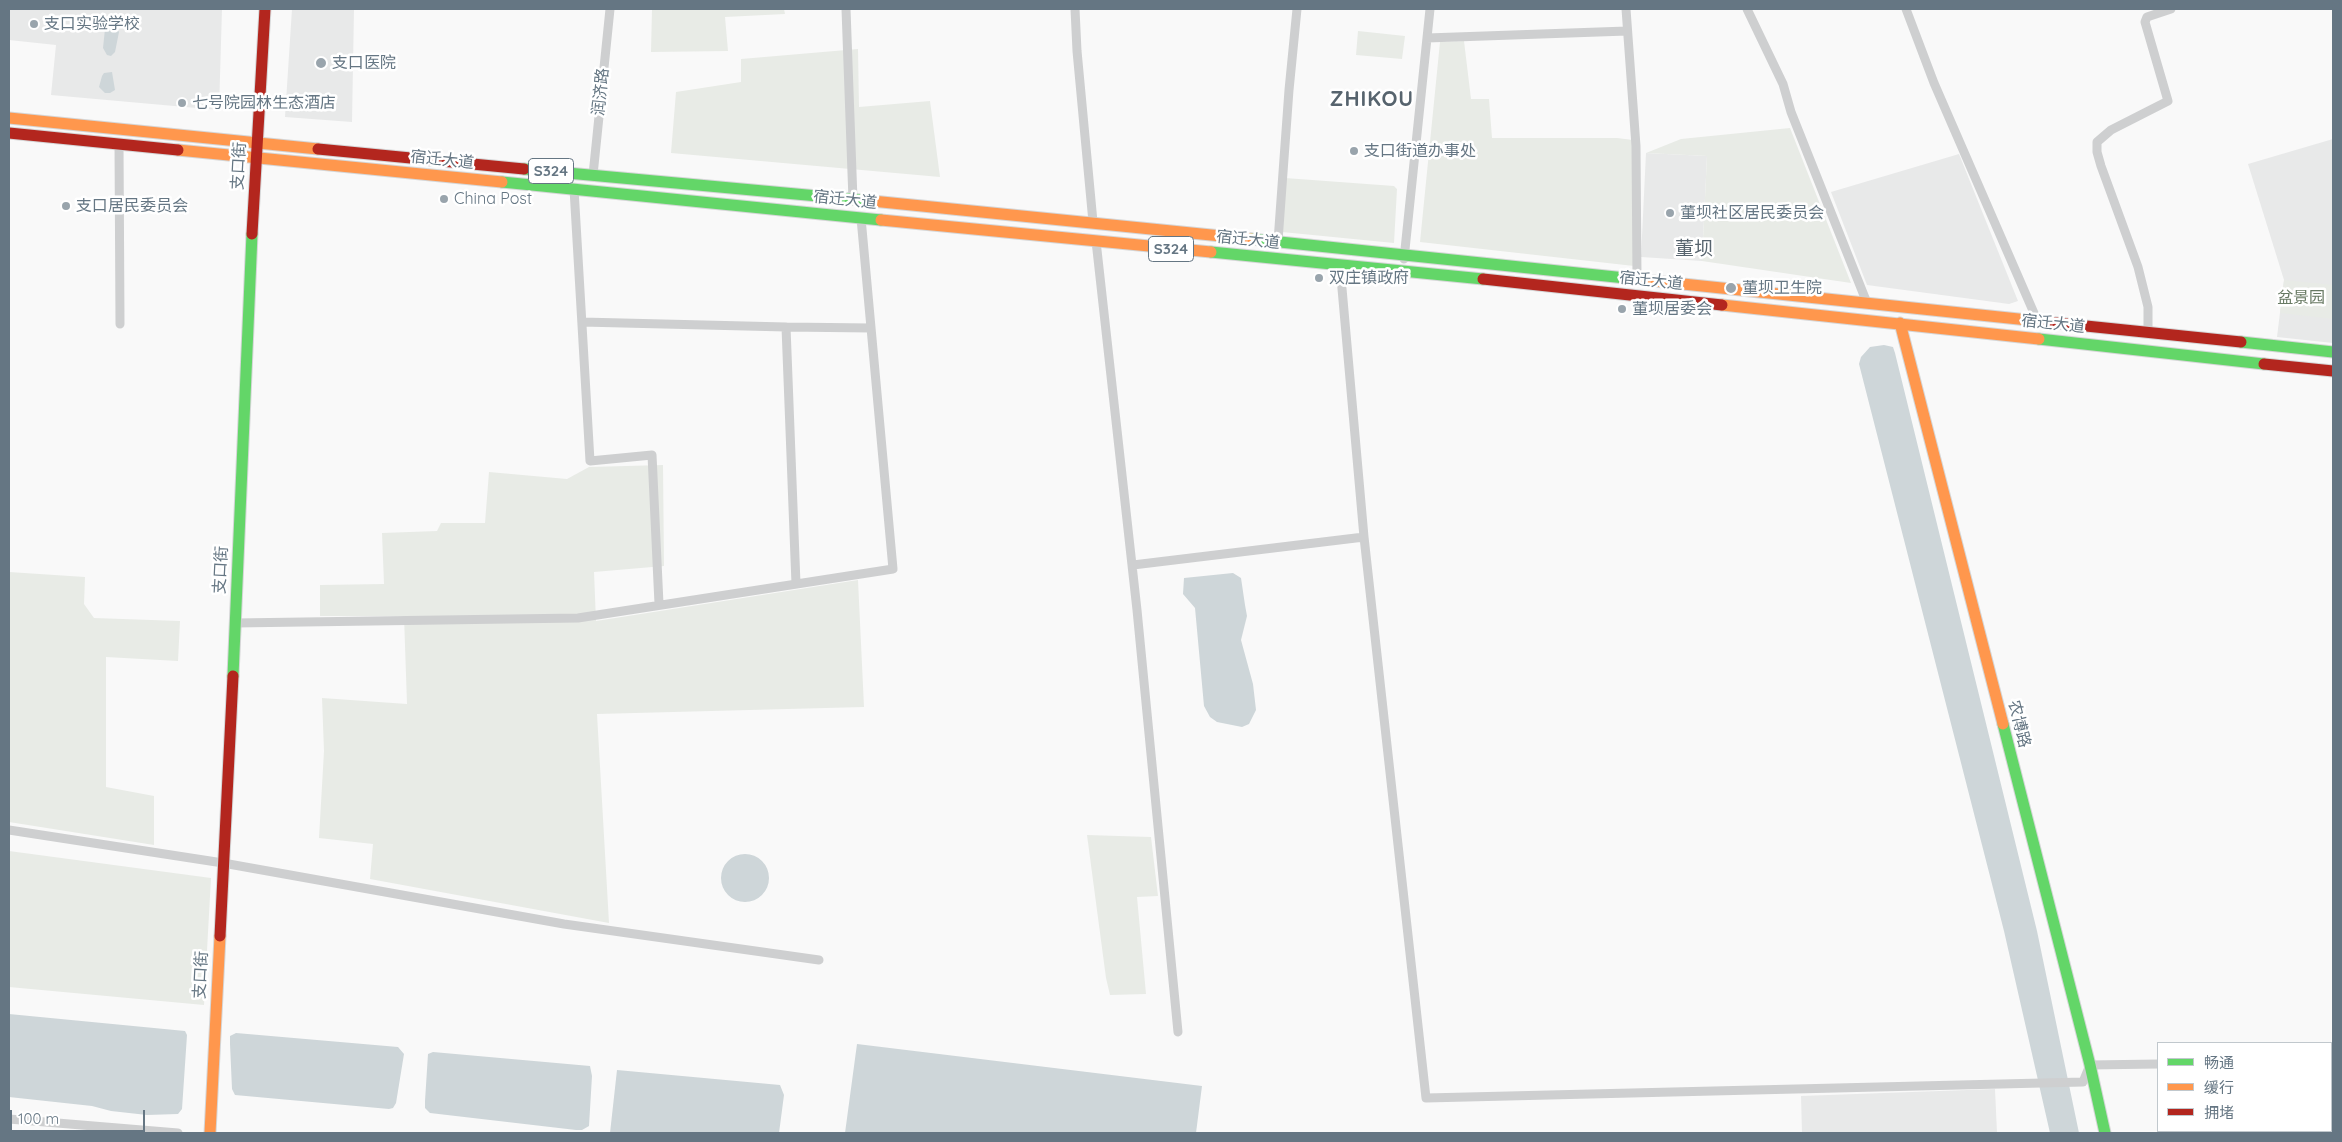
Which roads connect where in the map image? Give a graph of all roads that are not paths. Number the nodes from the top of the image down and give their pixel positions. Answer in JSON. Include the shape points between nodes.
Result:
{"nodes":[{"id":1,"x":265,"y":9,"type":"edge"},
{"id":2,"x":610,"y":9,"type":"edge"},
{"id":3,"x":846,"y":9,"type":"edge"},
{"id":4,"x":1075,"y":9,"type":"edge"},
{"id":5,"x":1297,"y":9,"type":"edge"},
{"id":6,"x":1430,"y":9,"type":"edge"},
{"id":7,"x":1626,"y":9,"type":"edge"},
{"id":8,"x":1747,"y":9,"type":"edge"},
{"id":9,"x":1906,"y":9,"type":"edge"},
{"id":10,"x":2171,"y":9,"type":"edge"},
{"id":11,"x":1627,"y":30,"type":"junction"},
{"id":12,"x":1427,"y":38,"type":"junction"},
{"id":13,"x":9,"y":118,"type":"edge"},
{"id":14,"x":9,"y":133,"type":"edge"},
{"id":15,"x":257,"y":143,"type":"junction"},
{"id":16,"x":119,"y":144,"type":"junction"},
{"id":17,"x":256,"y":157,"type":"junction"},
{"id":18,"x":593,"y":175,"type":"junction"},
{"id":19,"x":574,"y":189,"type":"junction"},
{"id":20,"x":853,"y":200,"type":"junction"},
{"id":21,"x":861,"y":218,"type":"junction"},
{"id":22,"x":1094,"y":222,"type":"junction"},
{"id":23,"x":1096,"y":241,"type":"junction"},
{"id":24,"x":1278,"y":241,"type":"junction"},
{"id":25,"x":1404,"y":254,"type":"junction"},
{"id":26,"x":1340,"y":266,"type":"junction"},
{"id":27,"x":1403,"y":272,"type":"junction"},
{"id":28,"x":1637,"y":278,"type":"junction"},
{"id":29,"x":1867,"y":303,"type":"junction"},
{"id":30,"x":2037,"y":320,"type":"junction"},
{"id":31,"x":582,"y":322,"type":"junction"},
{"id":32,"x":1900,"y":323,"type":"junction"},
{"id":33,"x":120,"y":324,"type":"dead end"},
{"id":34,"x":786,"y":327,"type":"junction"},
{"id":35,"x":871,"y":328,"type":"junction"},
{"id":36,"x":2148,"y":332,"type":"junction"},
{"id":37,"x":2333,"y":352,"type":"edge"},
{"id":38,"x":2333,"y":371,"type":"edge"},
{"id":39,"x":1364,"y":537,"type":"junction"},
{"id":40,"x":1132,"y":565,"type":"junction"},
{"id":41,"x":796,"y":584,"type":"junction"},
{"id":42,"x":659,"y":604,"type":"junction"},
{"id":43,"x":235,"y":623,"type":"junction"},
{"id":44,"x":9,"y":830,"type":"edge"},
{"id":45,"x":223,"y":863,"type":"junction"},
{"id":46,"x":819,"y":960,"type":"dead end"},
{"id":47,"x":1178,"y":1032,"type":"dead end"},
{"id":48,"x":2157,"y":1064,"type":"edge"},
{"id":49,"x":2090,"y":1065,"type":"junction"},
{"id":50,"x":9,"y":1119,"type":"edge"},
{"id":51,"x":178,"y":1133,"type":"edge"},
{"id":52,"x":210,"y":1133,"type":"edge"},
{"id":53,"x":2105,"y":1133,"type":"edge"}],
"edges":[{"from":1,"to":15,"type":"main road","name":"支口街"},
{"from":2,"to":18,"type":"street","name":"润济路"},
{"from":3,"to":20,"type":"street"},
{"from":4,"to":22,"type":"street"},
{"from":5,"to":24,"type":"street"},
{"from":6,"to":12,"type":"street"},
{"from":7,"to":11,"type":"street"},
{"from":8,"to":29,"type":"street","via":[[1783,84],[1794,121]]},
{"from":9,"to":30,"type":"street","via":[[1934,82]]},
{"from":10,"to":36,"type":"street","via":[[2147,17],[2145,22],[2168,101],[2111,130],[2098,142],[2097,152],[2138,267],[2146,299]]},
{"from":11,"to":12,"type":"street"},
{"from":11,"to":28,"type":"street","via":[[1636,146]]},
{"from":12,"to":25,"type":"street"},
{"from":13,"to":15,"type":"main road","name":"宿迁大道","number":"S324"},
{"from":14,"to":16,"type":"main road","name":"宿迁大道","number":"S324"},
{"from":15,"to":17,"type":"main road","name":"支口街"},
{"from":15,"to":18,"type":"main road","name":"宿迁大道","number":"S324"},
{"from":16,"to":17,"type":"main road","name":"宿迁大道","number":"S324"},
{"from":16,"to":33,"type":"street"},
{"from":17,"to":19,"type":"main road","name":"宿迁大道","number":"S324"},
{"from":17,"to":43,"type":"main road","name":"支口街"},
{"from":18,"to":20,"type":"main road","name":"宿迁大道","number":"S324"},
{"from":19,"to":21,"type":"main road","name":"宿迁大道","number":"S324"},
{"from":19,"to":31,"type":"street"},
{"from":20,"to":22,"type":"main road","name":"宿迁大道","number":"S324"},
{"from":21,"to":23,"type":"main road","name":"宿迁大道","number":"S324"},
{"from":21,"to":35,"type":"street"},
{"from":22,"to":24,"type":"main road","name":"宿迁大道","number":"S324"},
{"from":23,"to":26,"type":"main road","name":"宿迁大道","number":"S324"},
{"from":23,"to":40,"type":"street"},
{"from":24,"to":25,"type":"main road","name":"宿迁大道","number":"S324"},
{"from":25,"to":27,"type":"street"},
{"from":25,"to":28,"type":"main road","name":"宿迁大道","number":"S324"},
{"from":26,"to":27,"type":"main road","name":"宿迁大道","number":"S324"},
{"from":26,"to":39,"type":"street"},
{"from":27,"to":32,"type":"main road","name":"宿迁大道","number":"S324"},
{"from":28,"to":29,"type":"main road","name":"宿迁大道","number":"S324"},
{"from":29,"to":30,"type":"main road","name":"宿迁大道","number":"S324"},
{"from":30,"to":36,"type":"main road","name":"宿迁大道","number":"S324"},
{"from":31,"to":34,"type":"street"},
{"from":31,"to":42,"type":"street","via":[[590,460],[652,455]]},
{"from":32,"to":38,"type":"main road","name":"宿迁大道","number":"S324"},
{"from":32,"to":49,"type":"main road","name":"农博路"},
{"from":34,"to":35,"type":"street"},
{"from":34,"to":41,"type":"street"},
{"from":35,"to":41,"type":"street","via":[[893,569]]},
{"from":36,"to":37,"type":"main road","name":"宿迁大道","number":"S324"},
{"from":39,"to":40,"type":"street"},
{"from":39,"to":49,"type":"street","via":[[1426,1098],[2083,1082]]},
{"from":40,"to":47,"type":"street"},
{"from":41,"to":42,"type":"street"},
{"from":42,"to":43,"type":"street","via":[[578,618]]},
{"from":43,"to":45,"type":"main road","name":"支口街"},
{"from":44,"to":45,"type":"street"},
{"from":45,"to":46,"type":"street","via":[[564,924]]},
{"from":45,"to":52,"type":"main road","name":"支口街"},
{"from":48,"to":49,"type":"street"},
{"from":49,"to":53,"type":"main road","name":"农博路"},
{"from":50,"to":51,"type":"street"}]}
